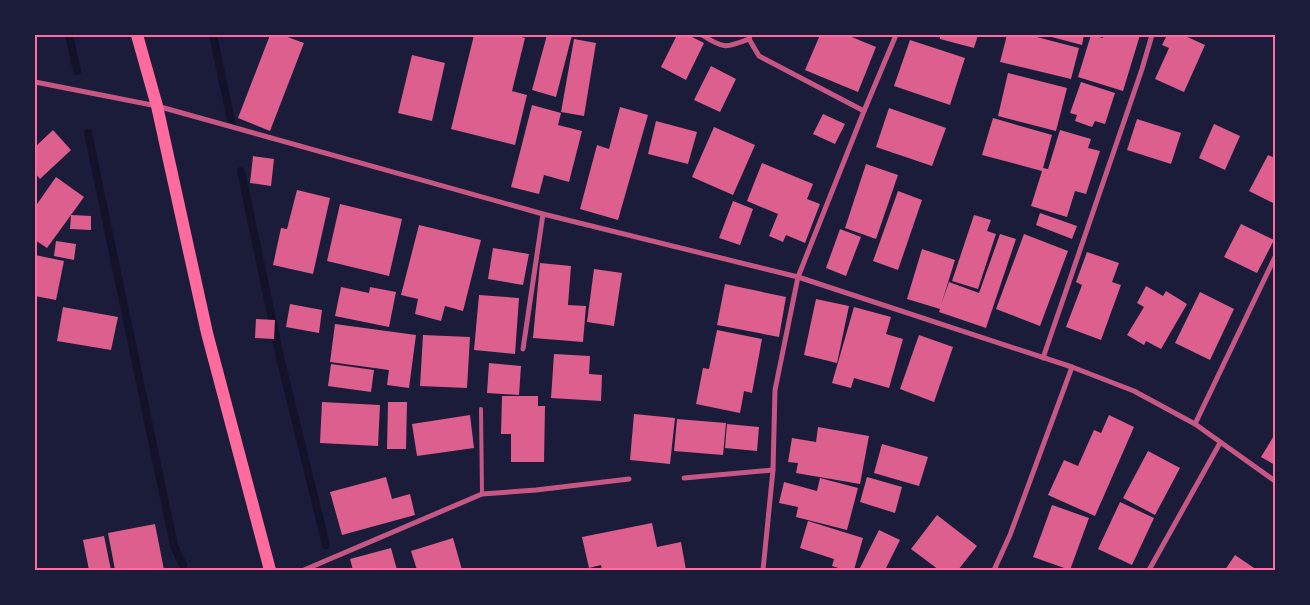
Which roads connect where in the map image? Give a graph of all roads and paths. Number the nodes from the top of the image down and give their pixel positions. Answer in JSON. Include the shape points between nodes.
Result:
{"nodes":[{"id":1,"x":137,"y":35,"type":"edge"},
{"id":2,"x":702,"y":35,"type":"edge"},
{"id":3,"x":896,"y":35,"type":"edge"},
{"id":4,"x":1152,"y":35,"type":"edge"},
{"id":5,"x":749,"y":37,"type":"edge"},
{"id":6,"x":35,"y":82,"type":"edge"},
{"id":7,"x":157,"y":106,"type":"junction"},
{"id":8,"x":864,"y":110,"type":"junction"},
{"id":9,"x":543,"y":214,"type":"junction"},
{"id":10,"x":1275,"y":257,"type":"edge"},
{"id":11,"x":798,"y":277,"type":"junction"},
{"id":12,"x":524,"y":349,"type":"dead end"},
{"id":13,"x":1043,"y":358,"type":"junction"},
{"id":14,"x":1072,"y":367,"type":"junction"},
{"id":15,"x":481,"y":409,"type":"dead end"},
{"id":16,"x":1195,"y":424,"type":"junction"},
{"id":17,"x":1220,"y":442,"type":"junction"},
{"id":18,"x":773,"y":470,"type":"junction"},
{"id":19,"x":684,"y":478,"type":"dead end"},
{"id":20,"x":628,"y":479,"type":"dead end"},
{"id":21,"x":1275,"y":481,"type":"edge"},
{"id":22,"x":482,"y":494,"type":"junction"},
{"id":23,"x":270,"y":570,"type":"edge"},
{"id":24,"x":304,"y":570,"type":"edge"},
{"id":25,"x":763,"y":570,"type":"edge"},
{"id":26,"x":994,"y":570,"type":"edge"},
{"id":27,"x":1150,"y":570,"type":"edge"}],
"edges":[{"from":1,"to":7,"type":"main road"},
{"from":2,"to":5,"type":"street","via":[[718,45],[729,47]]},
{"from":3,"to":8,"type":"street"},
{"from":4,"to":13,"type":"street"},
{"from":5,"to":8,"type":"street","via":[[760,56]]},
{"from":6,"to":7,"type":"street"},
{"from":7,"to":9,"type":"street"},
{"from":7,"to":23,"type":"main road","via":[[207,333]]},
{"from":8,"to":11,"type":"street"},
{"from":9,"to":11,"type":"street"},
{"from":9,"to":12,"type":"street"},
{"from":10,"to":16,"type":"street"},
{"from":11,"to":13,"type":"street"},
{"from":11,"to":18,"type":"street","via":[[775,390]]},
{"from":13,"to":14,"type":"street"},
{"from":14,"to":16,"type":"street","via":[[1134,391]]},
{"from":14,"to":26,"type":"street"},
{"from":15,"to":22,"type":"lane"},
{"from":16,"to":17,"type":"street"},
{"from":17,"to":21,"type":"street"},
{"from":17,"to":27,"type":"street"},
{"from":18,"to":19,"type":"street"},
{"from":18,"to":25,"type":"street"},
{"from":20,"to":22,"type":"street"},
{"from":22,"to":24,"type":"street"}]}
